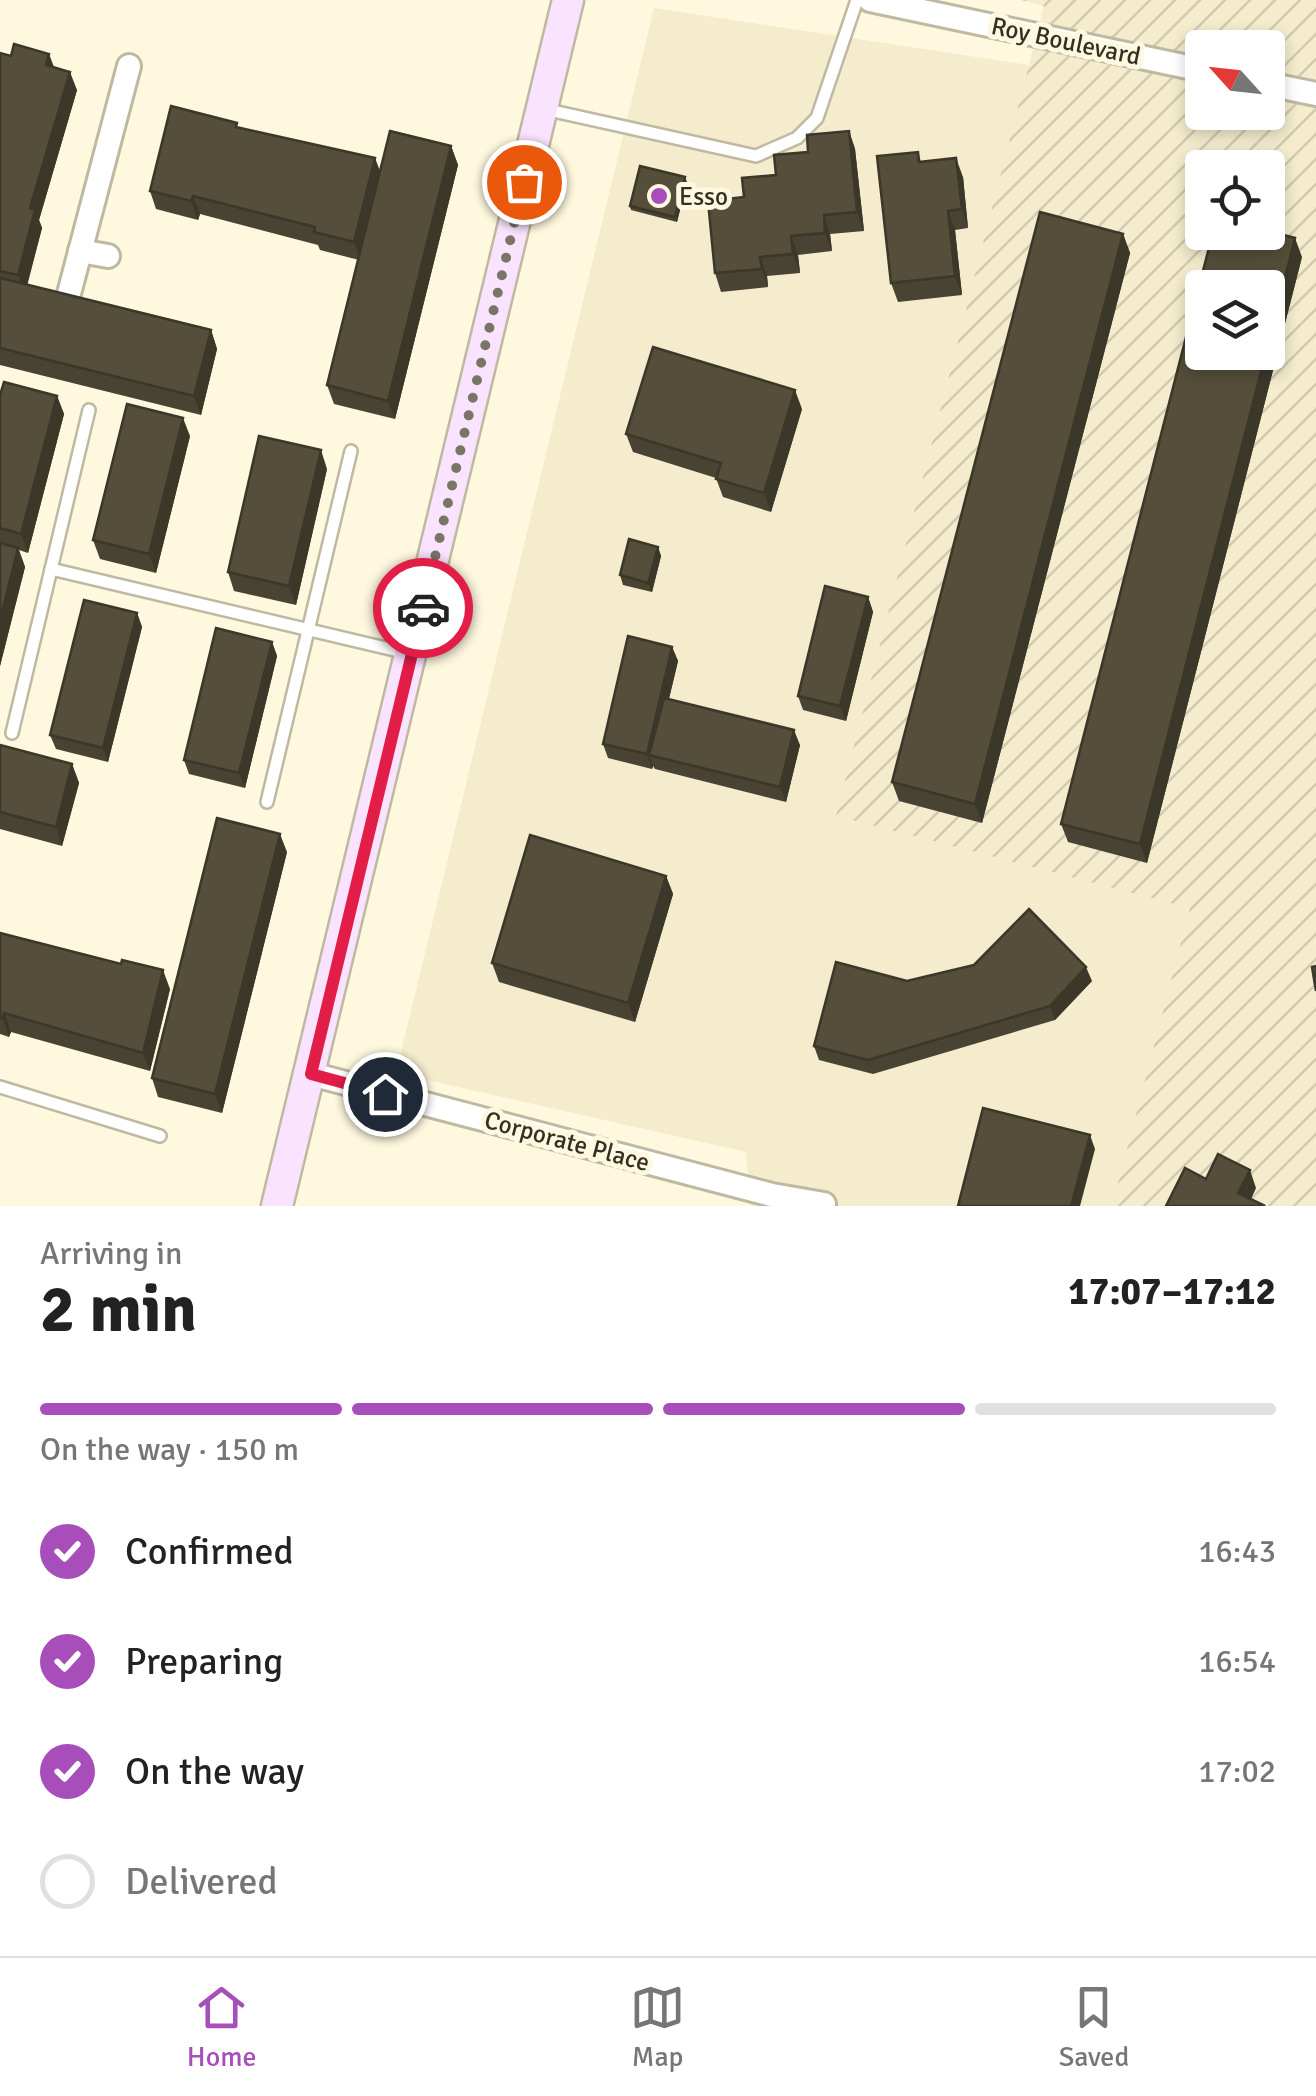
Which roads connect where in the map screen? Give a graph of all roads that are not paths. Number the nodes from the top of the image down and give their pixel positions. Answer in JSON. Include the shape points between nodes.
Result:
{"nodes":[{"id":1,"x":568,"y":0,"type":"edge"},
{"id":2,"x":857,"y":0,"type":"edge"},
{"id":3,"x":870,"y":0,"type":"edge"},
{"id":4,"x":129,"y":66,"type":"dead end"},
{"id":5,"x":1185,"y":66,"type":"edge"},
{"id":6,"x":1285,"y":88,"type":"edge"},
{"id":7,"x":1316,"y":94,"type":"edge"},
{"id":8,"x":542,"y":109,"type":"junction"},
{"id":9,"x":80,"y":250,"type":"junction"},
{"id":10,"x":108,"y":256,"type":"dead end"},
{"id":11,"x":66,"y":305,"type":"edge"},
{"id":12,"x":89,"y":410,"type":"dead end"},
{"id":13,"x":351,"y":451,"type":"dead end"},
{"id":14,"x":51,"y":568,"type":"junction"},
{"id":15,"x":308,"y":630,"type":"junction"},
{"id":16,"x":412,"y":654,"type":"junction"},
{"id":17,"x":12,"y":732,"type":"dead end"},
{"id":18,"x":267,"y":802,"type":"dead end"},
{"id":19,"x":311,"y":1074,"type":"junction"},
{"id":20,"x":0,"y":1088,"type":"edge"},
{"id":21,"x":160,"y":1136,"type":"dead end"},
{"id":22,"x":824,"y":1204,"type":"edge"},
{"id":23,"x":277,"y":1206,"type":"edge"}],
"edges":[{"from":1,"to":8,"type":"main road"},
{"from":2,"to":8,"type":"lane","via":[[817,118],[797,138],[756,156]]},
{"from":3,"to":5,"type":"street","name":"Roy Boulevard"},
{"from":4,"to":9,"type":"street"},
{"from":6,"to":7,"type":"street"},
{"from":8,"to":16,"type":"main road"},
{"from":9,"to":10,"type":"street"},
{"from":9,"to":11,"type":"street"},
{"from":12,"to":14,"type":"lane"},
{"from":13,"to":15,"type":"lane"},
{"from":14,"to":15,"type":"lane"},
{"from":14,"to":17,"type":"lane"},
{"from":15,"to":16,"type":"lane"},
{"from":15,"to":18,"type":"lane"},
{"from":16,"to":19,"type":"main road"},
{"from":19,"to":22,"type":"street","name":"Corporate Place","via":[[772,1196]]},
{"from":19,"to":23,"type":"main road"},
{"from":20,"to":21,"type":"lane"}]}
